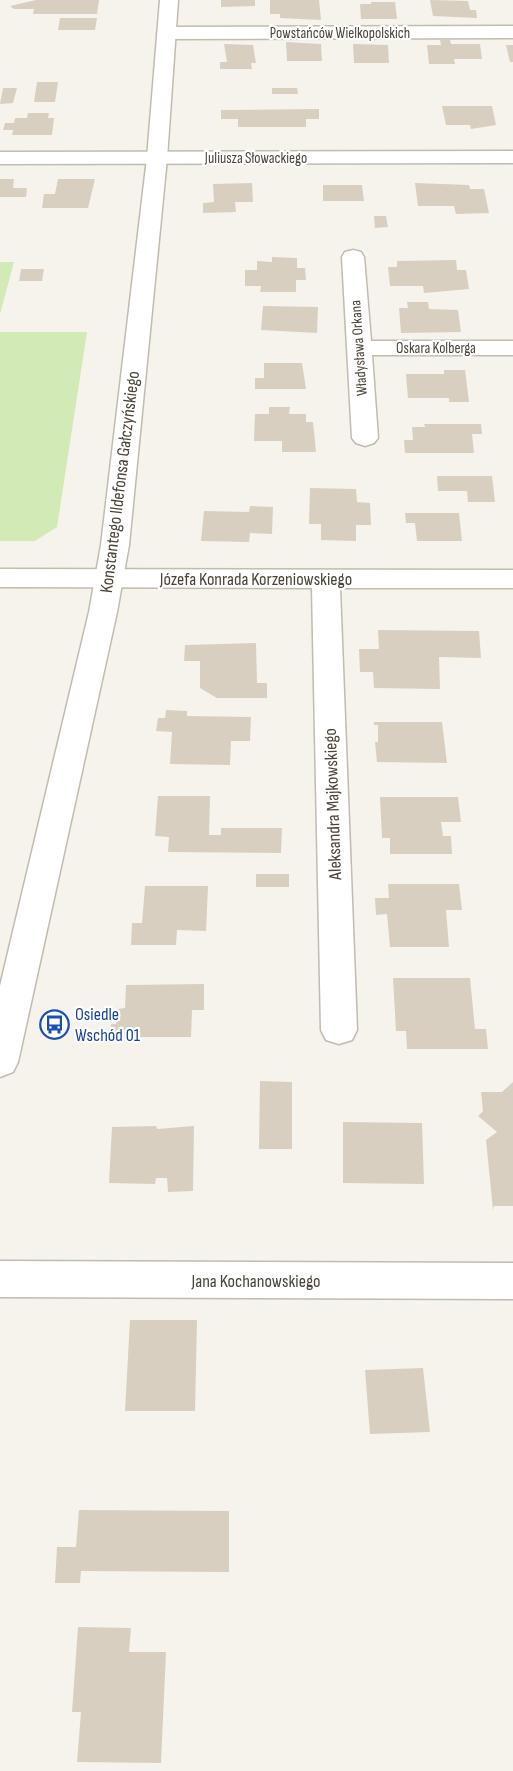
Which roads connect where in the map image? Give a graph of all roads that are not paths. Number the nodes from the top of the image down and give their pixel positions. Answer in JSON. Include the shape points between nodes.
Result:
{"nodes":[{"id":1,"x":169,"y":0,"type":"edge"},
{"id":2,"x":513,"y":32,"type":"edge"},
{"id":3,"x":166,"y":33,"type":"junction"},
{"id":4,"x":0,"y":158,"type":"edge"},
{"id":5,"x":156,"y":158,"type":"junction"},
{"id":6,"x":513,"y":158,"type":"edge"},
{"id":7,"x":353,"y":257,"type":"dead end"},
{"id":8,"x":359,"y":348,"type":"junction"},
{"id":9,"x":513,"y":348,"type":"edge"},
{"id":10,"x":365,"y":438,"type":"dead end"},
{"id":11,"x":0,"y":579,"type":"edge"},
{"id":12,"x":110,"y":579,"type":"junction"},
{"id":13,"x":326,"y":579,"type":"junction"},
{"id":14,"x":513,"y":579,"type":"edge"},
{"id":15,"x":339,"y":1029,"type":"dead end"},
{"id":16,"x":0,"y":1062,"type":"edge"},
{"id":17,"x":0,"y":1279,"type":"edge"},
{"id":18,"x":513,"y":1281,"type":"edge"}],
"edges":[{"from":1,"to":3,"type":"street","name":"Konstantego Ildefonsa Gałczyńskiego"},
{"from":2,"to":3,"type":"street","name":"Powstańców Wielkopolskich"},
{"from":3,"to":5,"type":"street","name":"Konstantego Ildefonsa Gałczyńskiego"},
{"from":4,"to":5,"type":"street","name":"Juliusza Słowackiego"},
{"from":5,"to":6,"type":"street","name":"Juliusza Słowackiego"},
{"from":5,"to":12,"type":"street","name":"Konstantego Ildefonsa Gałczyńskiego"},
{"from":7,"to":8,"type":"street","name":"Władysława Orkana"},
{"from":8,"to":9,"type":"street","name":"Oskara Kolberga"},
{"from":8,"to":10,"type":"street","name":"Władysława Orkana"},
{"from":11,"to":12,"type":"street","name":"Józefa Konrada Korzeniowskiego"},
{"from":12,"to":13,"type":"street","name":"Józefa Konrada Korzeniowskiego"},
{"from":12,"to":16,"type":"street","name":"Konstantego Ildefonsa Gałczyńskiego"},
{"from":13,"to":14,"type":"street","name":"Józefa Konrada Korzeniowskiego"},
{"from":13,"to":15,"type":"street","name":"Aleksandra Majkowskiego"},
{"from":17,"to":18,"type":"street","name":"Jana Kochanowskiego"}]}
